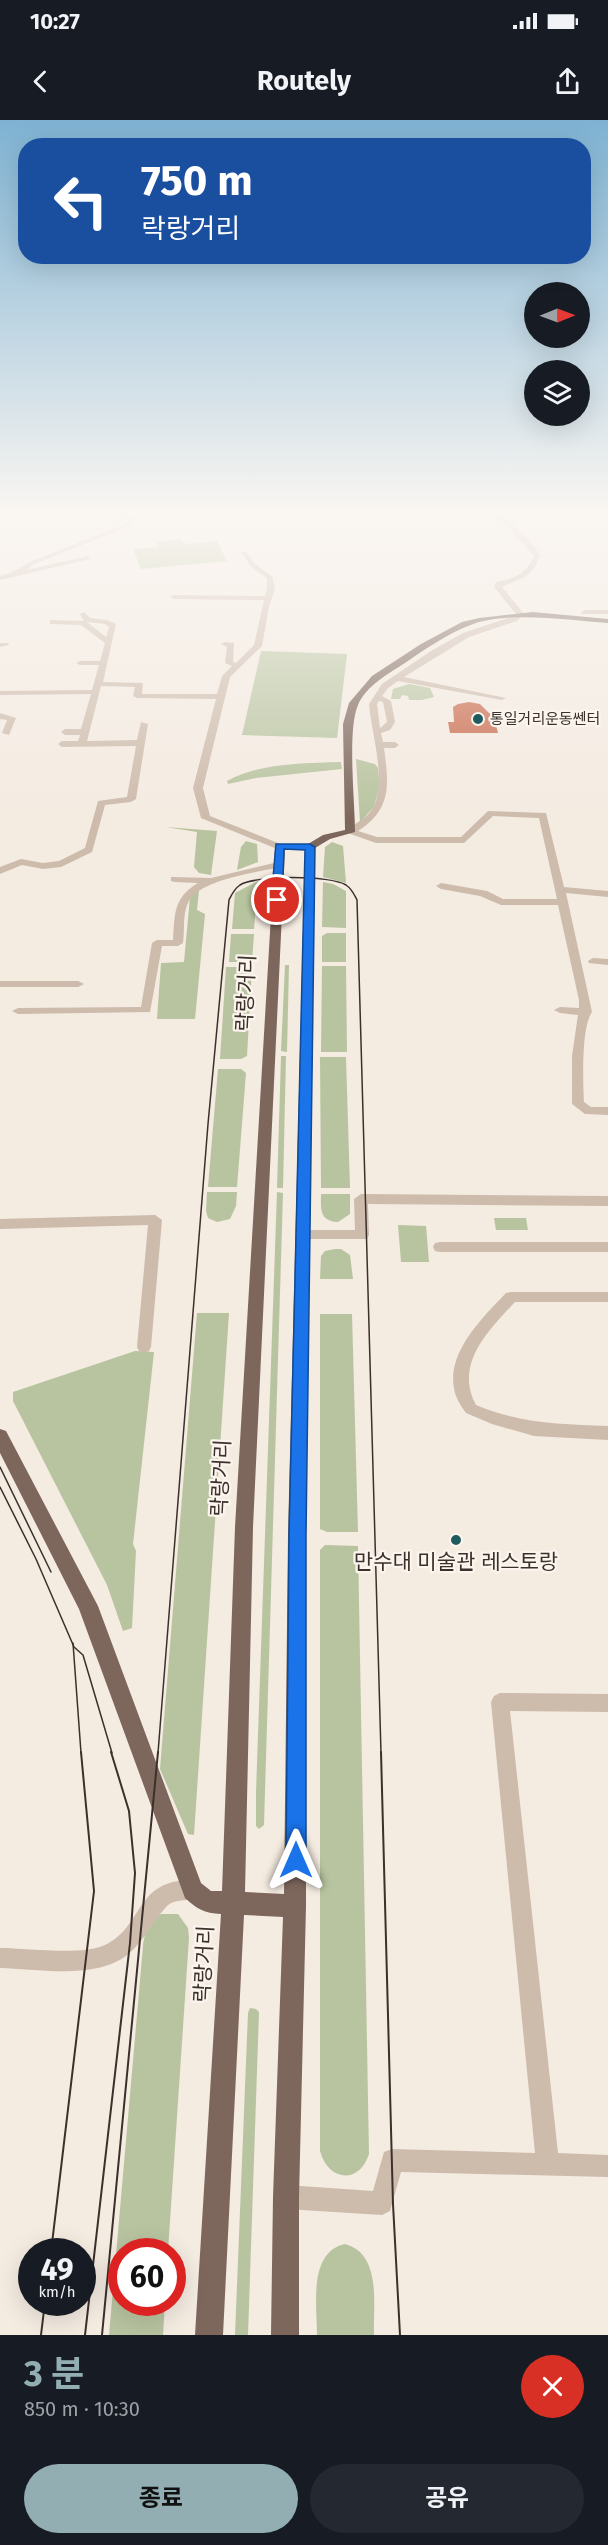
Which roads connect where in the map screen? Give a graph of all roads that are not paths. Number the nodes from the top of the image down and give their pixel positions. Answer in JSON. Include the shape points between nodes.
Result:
{"nodes":[{"id":1,"x":265,"y":613,"type":"edge"},
{"id":2,"x":561,"y":613,"type":"edge"},
{"id":3,"x":586,"y":613,"type":"edge"},
{"id":4,"x":84,"y":614,"type":"dead end"},
{"id":5,"x":520,"y":614,"type":"junction"},
{"id":6,"x":608,"y":621,"type":"edge"},
{"id":7,"x":54,"y":622,"type":"dead end"},
{"id":8,"x":109,"y":643,"type":"junction"},
{"id":9,"x":225,"y":644,"type":"dead end"},
{"id":10,"x":424,"y":646,"type":"junction"},
{"id":11,"x":396,"y":654,"type":"dead end"},
{"id":12,"x":80,"y":663,"type":"dead end"},
{"id":13,"x":104,"y":663,"type":"junction"},
{"id":14,"x":238,"y":666,"type":"junction"},
{"id":15,"x":396,"y":678,"type":"junction"},
{"id":16,"x":96,"y":688,"type":"junction"},
{"id":17,"x":0,"y":691,"type":"edge"},
{"id":18,"x":222,"y":697,"type":"junction"},
{"id":19,"x":377,"y":697,"type":"junction"},
{"id":20,"x":502,"y":698,"type":"dead end"},
{"id":21,"x":0,"y":716,"type":"edge"},
{"id":22,"x":144,"y":724,"type":"dead end"},
{"id":23,"x":65,"y":732,"type":"dead end"},
{"id":24,"x":84,"y":732,"type":"junction"},
{"id":25,"x":376,"y":732,"type":"junction"},
{"id":26,"x":6,"y":733,"type":"dead end"},
{"id":27,"x":82,"y":743,"type":"junction"},
{"id":28,"x":140,"y":743,"type":"junction"},
{"id":29,"x":62,"y":744,"type":"dead end"},
{"id":30,"x":378,"y":745,"type":"junction"},
{"id":31,"x":395,"y":746,"type":"dead end"},
{"id":32,"x":350,"y":832,"type":"junction"},
{"id":33,"x":280,"y":846,"type":"junction"},
{"id":34,"x":310,"y":847,"type":"junction"},
{"id":35,"x":278,"y":865,"type":"junction"},
{"id":36,"x":0,"y":871,"type":"edge"},
{"id":37,"x":175,"y":879,"type":"dead end"},
{"id":38,"x":214,"y":881,"type":"junction"},
{"id":39,"x":441,"y":886,"type":"dead end"},
{"id":40,"x":561,"y":890,"type":"junction"},
{"id":41,"x":608,"y":894,"type":"edge"},
{"id":42,"x":563,"y":902,"type":"junction"},
{"id":43,"x":593,"y":961,"type":"dead end"},
{"id":44,"x":608,"y":962,"type":"edge"},
{"id":45,"x":0,"y":984,"type":"edge"},
{"id":46,"x":78,"y":984,"type":"dead end"},
{"id":47,"x":560,"y":1010,"type":"dead end"},
{"id":48,"x":18,"y":1011,"type":"dead end"},
{"id":49,"x":586,"y":1012,"type":"junction"},
{"id":50,"x":608,"y":1111,"type":"edge"},
{"id":51,"x":608,"y":1201,"type":"edge"},
{"id":52,"x":0,"y":1224,"type":"edge"},
{"id":53,"x":304,"y":1235,"type":"junction"},
{"id":54,"x":440,"y":1247,"type":"dead end"},
{"id":55,"x":608,"y":1247,"type":"edge"},
{"id":56,"x":608,"y":1297,"type":"edge"},
{"id":57,"x":144,"y":1347,"type":"dead end"},
{"id":58,"x":608,"y":1433,"type":"edge"},
{"id":59,"x":0,"y":1436,"type":"edge"},
{"id":60,"x":608,"y":1703,"type":"edge"},
{"id":61,"x":193,"y":1890,"type":"junction"},
{"id":62,"x":233,"y":1905,"type":"junction"},
{"id":63,"x":295,"y":1906,"type":"junction"},
{"id":64,"x":0,"y":1958,"type":"edge"},
{"id":65,"x":548,"y":2165,"type":"junction"},
{"id":66,"x":608,"y":2166,"type":"edge"},
{"id":67,"x":286,"y":2197,"type":"junction"},
{"id":68,"x":209,"y":2335,"type":"edge"},
{"id":69,"x":285,"y":2335,"type":"edge"}],
"edges":[{"from":1,"to":14,"type":"street","via":[[258,646]]},
{"from":2,"to":5,"type":"main road"},
{"from":3,"to":6,"type":"main road"},
{"from":4,"to":8,"type":"street","via":[[89,621],[111,624]]},
{"from":5,"to":10,"type":"main road","via":[[479,620]]},
{"from":5,"to":15,"type":"street","via":[[466,635]]},
{"from":7,"to":8,"type":"street","via":[[86,624]]},
{"from":8,"to":13,"type":"street"},
{"from":9,"to":14,"type":"street","via":[[231,645],[229,663]]},
{"from":10,"to":11,"type":"main road"},
{"from":10,"to":32,"type":"main road","via":[[375,678],[354,703],[348,724]]},
{"from":12,"to":13,"type":"street"},
{"from":13,"to":16,"type":"street"},
{"from":14,"to":18,"type":"street","via":[[226,676]]},
{"from":15,"to":19,"type":"street"},
{"from":15,"to":20,"type":"street"},
{"from":16,"to":17,"type":"street"},
{"from":16,"to":18,"type":"street","via":[[140,685],[137,696]]},
{"from":16,"to":24,"type":"street"},
{"from":18,"to":33,"type":"street","via":[[198,788],[201,806],[206,818]]},
{"from":19,"to":25,"type":"street","via":[[373,704]]},
{"from":19,"to":25,"type":"street","via":[[387,701],[391,722],[387,729]]},
{"from":21,"to":26,"type":"street","via":[[12,718]]},
{"from":22,"to":28,"type":"street"},
{"from":23,"to":24,"type":"street"},
{"from":24,"to":27,"type":"street"},
{"from":25,"to":30,"type":"street"},
{"from":27,"to":28,"type":"street"},
{"from":27,"to":29,"type":"street"},
{"from":28,"to":36,"type":"street","via":[[131,799],[101,803],[89,850],[61,864],[21,862]]},
{"from":30,"to":31,"type":"street"},
{"from":30,"to":32,"type":"street","via":[[383,786],[380,805]]},
{"from":32,"to":34,"type":"main road","via":[[327,837]]},
{"from":32,"to":40,"type":"street","via":[[376,840],[464,840],[491,813],[543,815]]},
{"from":33,"to":34,"type":"main road"},
{"from":33,"to":35,"type":"main road","name":"락랑거리"},
{"from":34,"to":53,"type":"main road"},
{"from":35,"to":38,"type":"street"},
{"from":35,"to":62,"type":"main road","name":"락랑거리","via":[[244,1527]]},
{"from":37,"to":38,"type":"street"},
{"from":38,"to":48,"type":"street","via":[[196,888],[184,900],[178,943],[157,943],[146,1010]]},
{"from":39,"to":42,"type":"street","via":[[483,893],[501,902]]},
{"from":40,"to":41,"type":"street"},
{"from":40,"to":42,"type":"street"},
{"from":42,"to":49,"type":"street"},
{"from":43,"to":44,"type":"street"},
{"from":45,"to":46,"type":"street"},
{"from":47,"to":49,"type":"street"},
{"from":49,"to":50,"type":"street","via":[[581,1025],[578,1104],[589,1111]]},
{"from":51,"to":53,"type":"street","via":[[361,1199],[362,1235]]},
{"from":52,"to":57,"type":"street","via":[[155,1220]]},
{"from":53,"to":63,"type":"main road"},
{"from":54,"to":55,"type":"street"},
{"from":56,"to":58,"type":"street","via":[[511,1297],[480,1330],[464,1364],[461,1388],[471,1409],[492,1418],[534,1429]]},
{"from":59,"to":61,"type":"main road","via":[[88,1606]]},
{"from":60,"to":65,"type":"street","via":[[500,1702]]},
{"from":61,"to":62,"type":"main road","via":[[206,1902]]},
{"from":61,"to":64,"type":"street","via":[[171,1892],[143,1916],[130,1938],[111,1954],[86,1959]]},
{"from":62,"to":63,"type":"main road"},
{"from":62,"to":68,"type":"main road","name":"락랑거리"},
{"from":63,"to":67,"type":"main road"},
{"from":65,"to":66,"type":"street"},
{"from":65,"to":67,"type":"street","via":[[392,2160],[382,2204]]},
{"from":67,"to":69,"type":"main road"}]}
